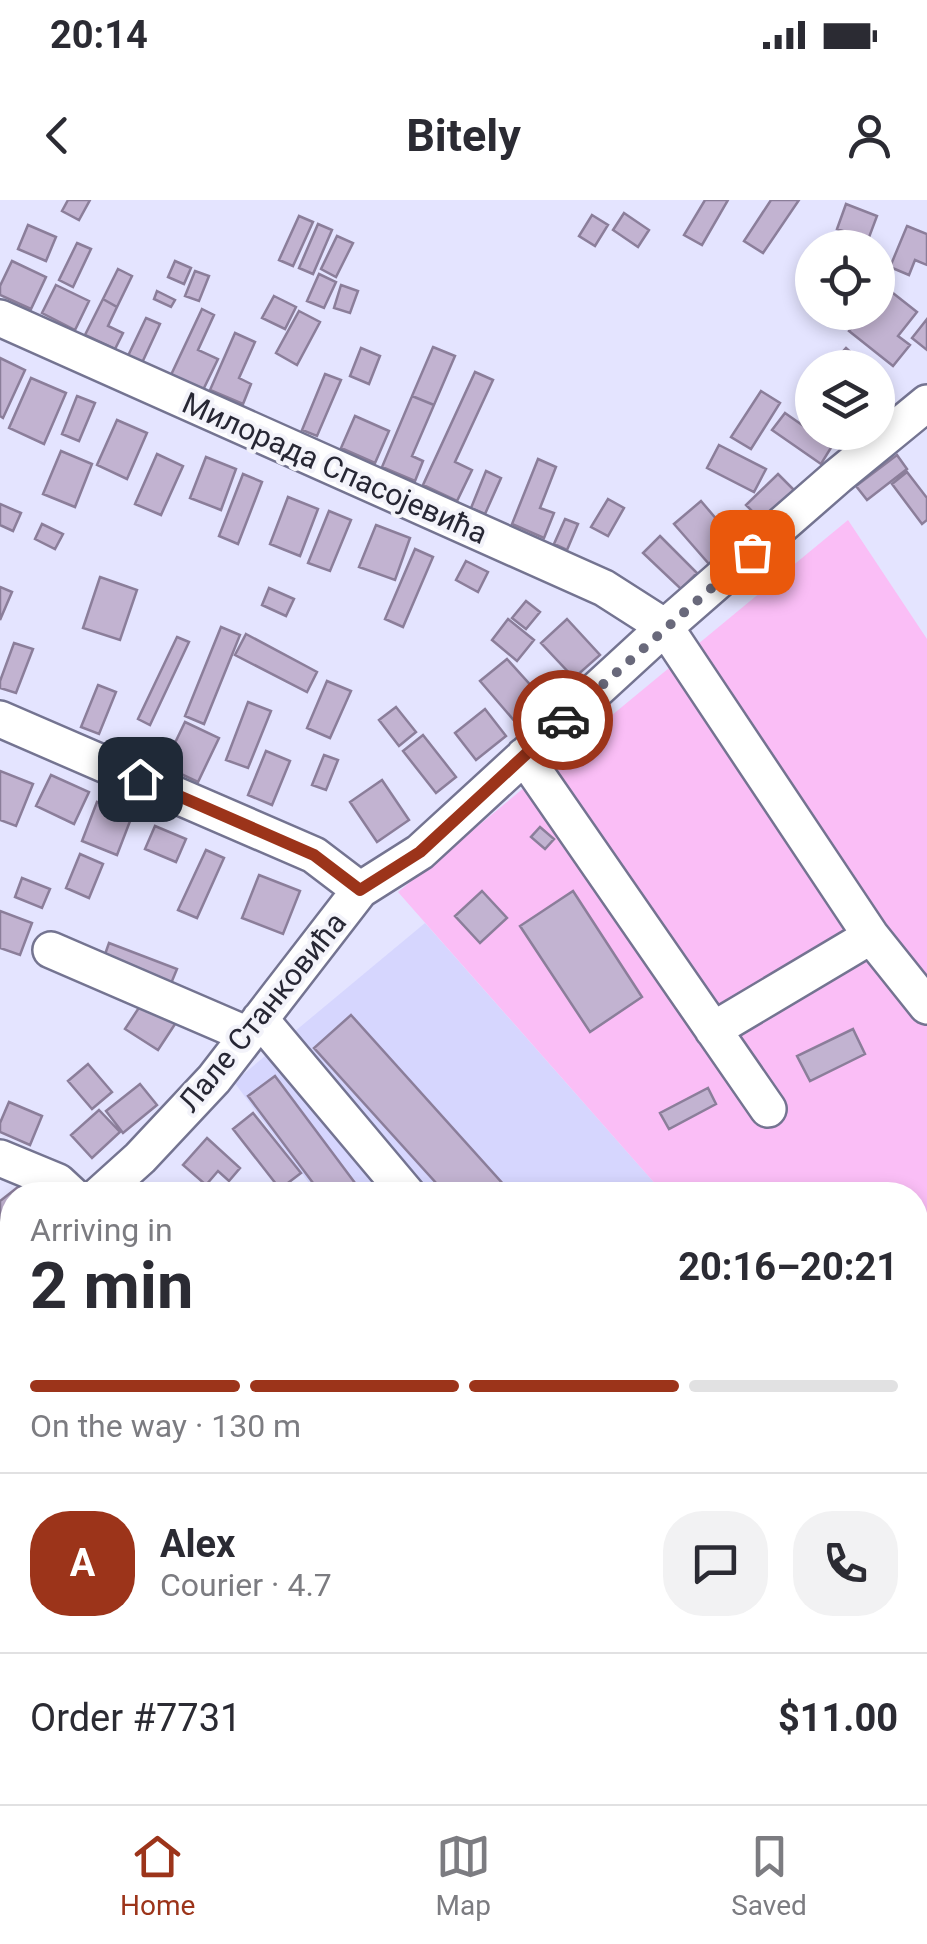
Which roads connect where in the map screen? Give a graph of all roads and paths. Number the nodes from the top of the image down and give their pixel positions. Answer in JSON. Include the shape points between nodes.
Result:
{"nodes":[{"id":1,"x":0,"y":318,"type":"edge"},
{"id":2,"x":927,"y":403,"type":"edge"},
{"id":3,"x":665,"y":627,"type":"junction"},
{"id":4,"x":0,"y":719,"type":"edge"},
{"id":5,"x":524,"y":756,"type":"junction"},
{"id":6,"x":360,"y":890,"type":"junction"},
{"id":7,"x":871,"y":936,"type":"junction"},
{"id":8,"x":51,"y":950,"type":"dead end"},
{"id":9,"x":927,"y":1006,"type":"edge"},
{"id":10,"x":254,"y":1027,"type":"junction"},
{"id":11,"x":714,"y":1030,"type":"junction"},
{"id":12,"x":768,"y":1109,"type":"dead end"},
{"id":13,"x":0,"y":1158,"type":"edge"},
{"id":14,"x":58,"y":1182,"type":"edge"},
{"id":15,"x":113,"y":1182,"type":"edge"},
{"id":16,"x":396,"y":1182,"type":"edge"}],
"edges":[{"from":1,"to":3,"type":"street","name":"Милорада Спасојевића","via":[[604,588]]},
{"from":2,"to":3,"type":"street","name":"Лале Станковића"},
{"from":3,"to":5,"type":"street","name":"Лале Станковића"},
{"from":3,"to":7,"type":"street"},
{"from":4,"to":6,"type":"street","via":[[314,855]]},
{"from":5,"to":6,"type":"street","name":"Лале Станковића","via":[[420,852]]},
{"from":5,"to":11,"type":"street"},
{"from":6,"to":10,"type":"street","name":"Лале Станковића"},
{"from":7,"to":9,"type":"street"},
{"from":7,"to":11,"type":"street"},
{"from":8,"to":10,"type":"street"},
{"from":10,"to":15,"type":"street","name":"Лале Станковића","via":[[202,1092]]},
{"from":10,"to":16,"type":"street"},
{"from":11,"to":12,"type":"street"},
{"from":13,"to":14,"type":"street"}]}
